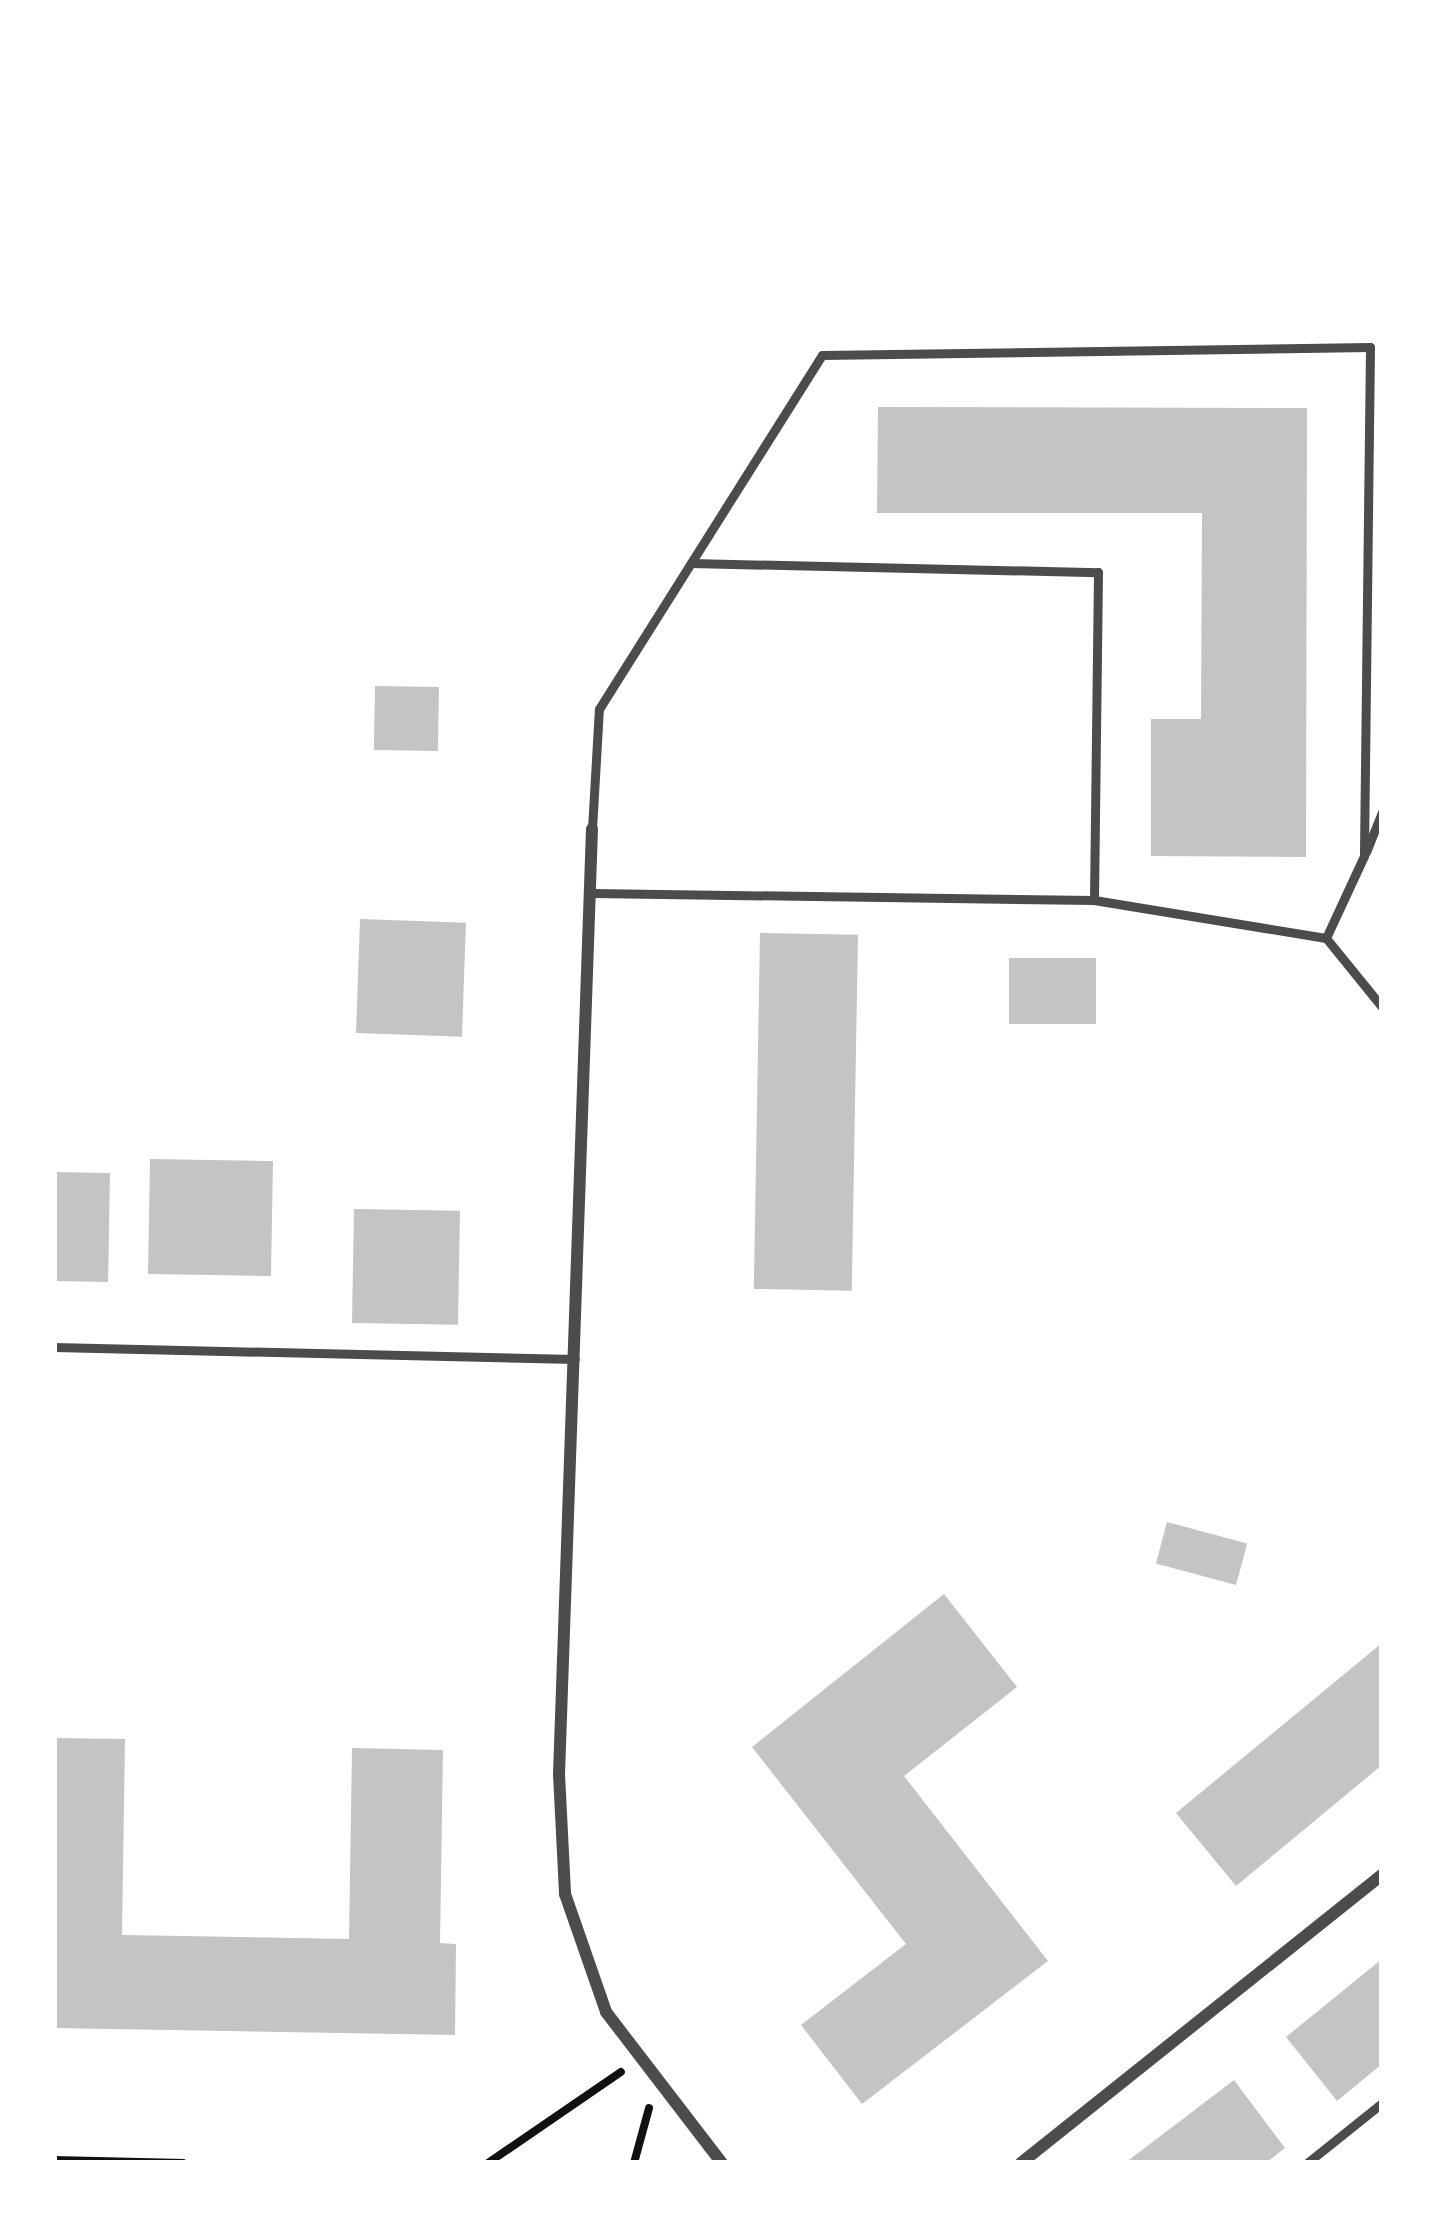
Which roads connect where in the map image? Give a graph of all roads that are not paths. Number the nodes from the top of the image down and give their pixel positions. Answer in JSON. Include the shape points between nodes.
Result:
{"nodes":[{"id":1,"x":691,"y":563,"type":"junction"},
{"id":2,"x":1382,"y":812,"type":"edge"},
{"id":3,"x":592,"y":829,"type":"joint"},
{"id":4,"x":1364,"y":856,"type":"junction"},
{"id":5,"x":592,"y":893,"type":"junction"},
{"id":6,"x":1094,"y":900,"type":"junction"},
{"id":7,"x":1326,"y":938,"type":"junction"},
{"id":8,"x":1382,"y":1007,"type":"edge"},
{"id":9,"x":54,"y":1347,"type":"edge"},
{"id":10,"x":575,"y":1359,"type":"junction"},
{"id":11,"x":1382,"y":1876,"type":"edge"},
{"id":12,"x":1382,"y":2104,"type":"edge"},
{"id":13,"x":722,"y":2163,"type":"edge"},
{"id":14,"x":1021,"y":2163,"type":"edge"},
{"id":15,"x":1307,"y":2163,"type":"edge"}],
"edges":[{"from":1,"to":3,"type":"lane","via":[[599,709]]},
{"from":1,"to":4,"type":"lane","via":[[822,355],[1370,347]]},
{"from":1,"to":6,"type":"lane","via":[[1098,572]]},
{"from":2,"to":4,"type":"lane"},
{"from":3,"to":5,"type":"street"},
{"from":4,"to":7,"type":"lane"},
{"from":5,"to":6,"type":"lane"},
{"from":5,"to":10,"type":"street"},
{"from":6,"to":7,"type":"lane"},
{"from":7,"to":8,"type":"lane"},
{"from":9,"to":10,"type":"lane"},
{"from":10,"to":13,"type":"street","via":[[559,1774],[566,1894],[606,2012]]},
{"from":11,"to":14,"type":"street"},
{"from":12,"to":15,"type":"lane"}]}
